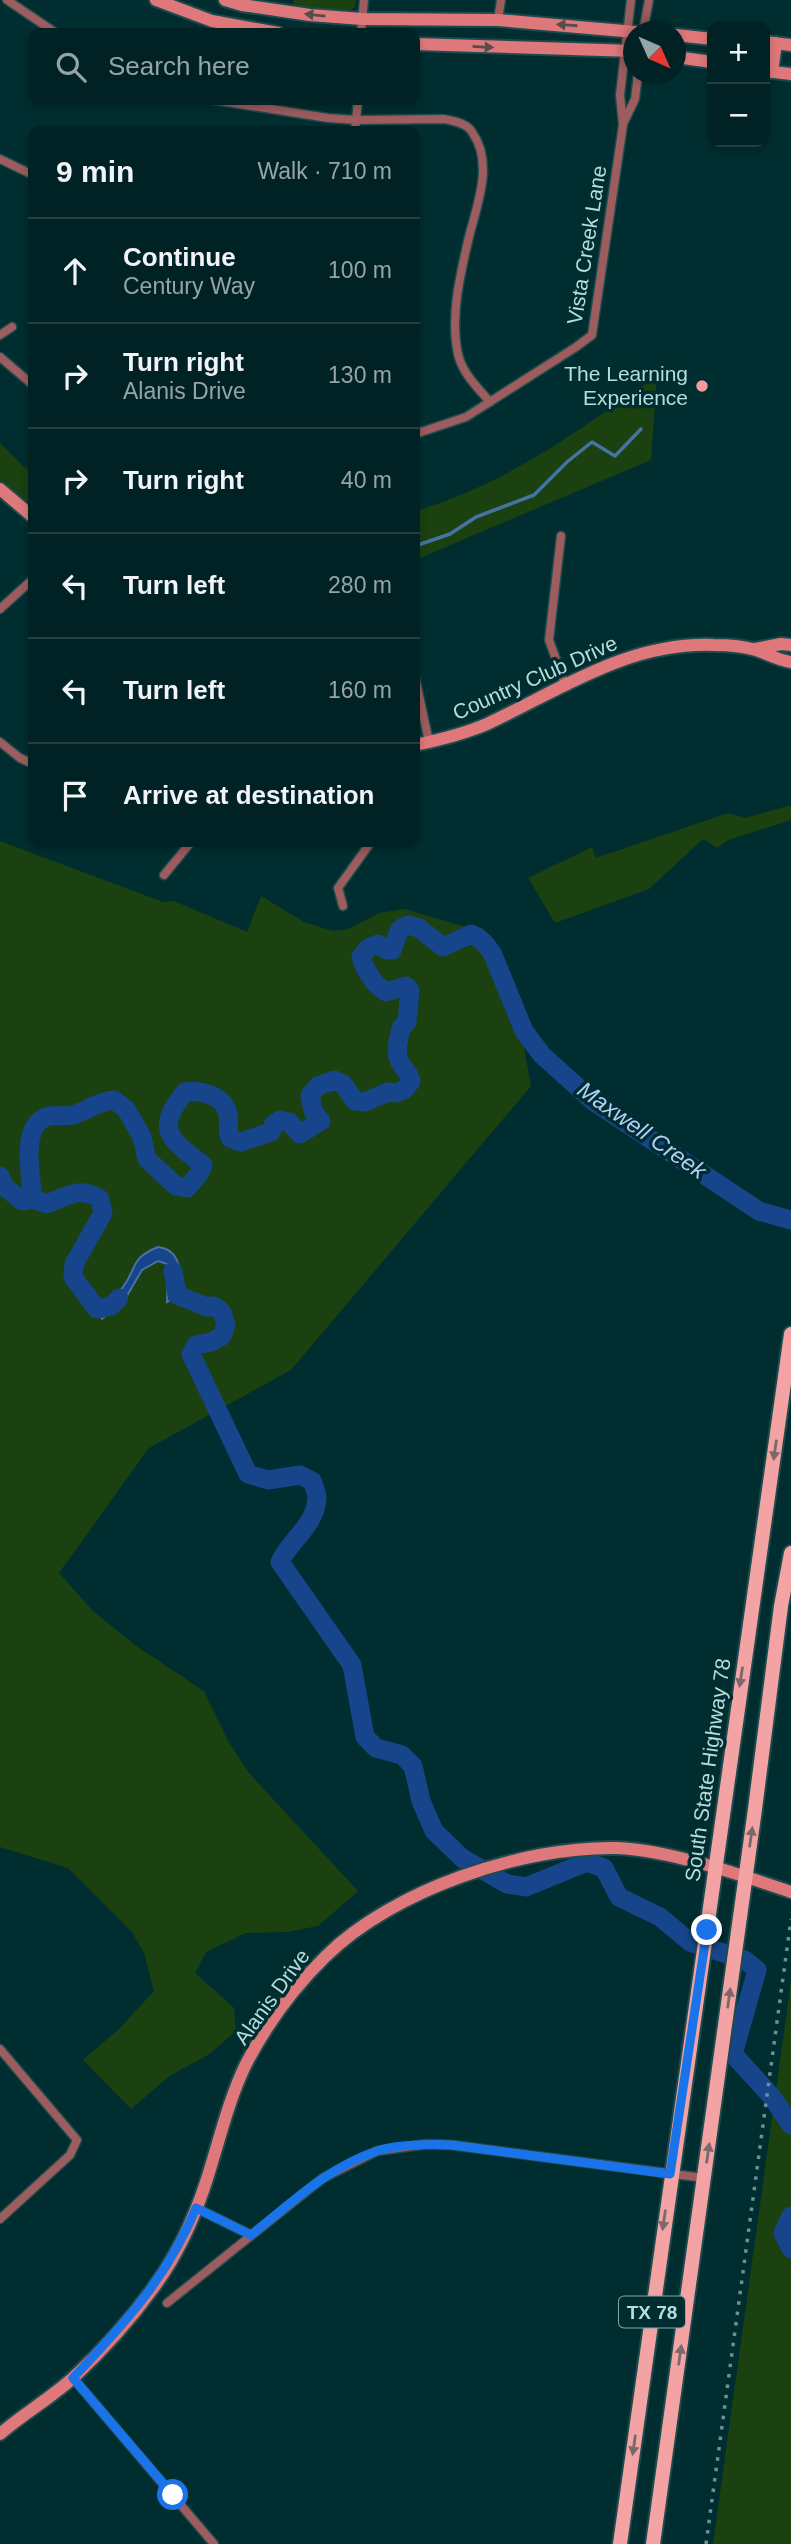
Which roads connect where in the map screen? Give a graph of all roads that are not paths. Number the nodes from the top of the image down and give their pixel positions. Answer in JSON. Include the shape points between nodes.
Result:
{"nodes":[{"id":1,"x":156,"y":0,"type":"edge"},
{"id":2,"x":225,"y":0,"type":"edge"},
{"id":3,"x":364,"y":0,"type":"edge"},
{"id":4,"x":501,"y":0,"type":"edge"},
{"id":5,"x":631,"y":0,"type":"edge"},
{"id":6,"x":649,"y":0,"type":"edge"},
{"id":7,"x":3,"y":1,"type":"edge"},
{"id":8,"x":362,"y":19,"type":"junction"},
{"id":9,"x":498,"y":20,"type":"junction"},
{"id":10,"x":631,"y":21,"type":"edge"},
{"id":11,"x":645,"y":21,"type":"edge"},
{"id":12,"x":48,"y":28,"type":"edge"},
{"id":13,"x":250,"y":28,"type":"edge"},
{"id":14,"x":361,"y":28,"type":"edge"},
{"id":15,"x":623,"y":30,"type":"edge"},
{"id":16,"x":686,"y":36,"type":"edge"},
{"id":17,"x":707,"y":38,"type":"edge"},
{"id":18,"x":770,"y":43,"type":"edge"},
{"id":19,"x":420,"y":44,"type":"edge"},
{"id":20,"x":791,"y":45,"type":"edge"},
{"id":21,"x":623,"y":50,"type":"edge"},
{"id":22,"x":686,"y":58,"type":"edge"},
{"id":23,"x":707,"y":61,"type":"edge"},
{"id":24,"x":770,"y":71,"type":"edge"},
{"id":25,"x":791,"y":74,"type":"edge"},
{"id":26,"x":623,"y":82,"type":"edge"},
{"id":27,"x":637,"y":84,"type":"edge"},
{"id":28,"x":246,"y":105,"type":"edge"},
{"id":29,"x":358,"y":105,"type":"edge"},
{"id":30,"x":357,"y":120,"type":"junction"},
{"id":31,"x":623,"y":125,"type":"junction"},
{"id":32,"x":356,"y":126,"type":"edge"},
{"id":33,"x":0,"y":159,"type":"edge"},
{"id":34,"x":28,"y":173,"type":"edge"},
{"id":35,"x":12,"y":327,"type":"dead end"},
{"id":36,"x":0,"y":335,"type":"edge"},
{"id":37,"x":0,"y":357,"type":"edge"},
{"id":38,"x":28,"y":381,"type":"edge"},
{"id":39,"x":490,"y":402,"type":"junction"},
{"id":40,"x":420,"y":432,"type":"edge"},
{"id":41,"x":0,"y":489,"type":"edge"},
{"id":42,"x":28,"y":513,"type":"edge"},
{"id":43,"x":561,"y":536,"type":"dead end"},
{"id":44,"x":28,"y":584,"type":"edge"},
{"id":45,"x":0,"y":609,"type":"edge"},
{"id":46,"x":791,"y":645,"type":"edge"},
{"id":47,"x":755,"y":649,"type":"junction"},
{"id":48,"x":791,"y":662,"type":"edge"},
{"id":49,"x":565,"y":684,"type":"junction"},
{"id":50,"x":420,"y":700,"type":"edge"},
{"id":51,"x":0,"y":742,"type":"edge"},
{"id":52,"x":429,"y":742,"type":"junction"},
{"id":53,"x":420,"y":744,"type":"edge"},
{"id":54,"x":28,"y":762,"type":"edge"},
{"id":55,"x":187,"y":847,"type":"edge"},
{"id":56,"x":367,"y":847,"type":"edge"},
{"id":57,"x":163,"y":875,"type":"dead end"},
{"id":58,"x":343,"y":906,"type":"dead end"},
{"id":59,"x":791,"y":1334,"type":"edge"},
{"id":60,"x":791,"y":1553,"type":"edge"},
{"id":61,"x":716,"y":1869,"type":"junction"},
{"id":62,"x":745,"y":1877,"type":"junction"},
{"id":63,"x":791,"y":1892,"type":"edge"},
{"id":64,"x":0,"y":2049,"type":"edge"},
{"id":65,"x":670,"y":2174,"type":"junction"},
{"id":66,"x":704,"y":2178,"type":"junction"},
{"id":67,"x":196,"y":2208,"type":"junction"},
{"id":68,"x":0,"y":2219,"type":"edge"},
{"id":69,"x":251,"y":2235,"type":"junction"},
{"id":70,"x":167,"y":2303,"type":"dead end"},
{"id":71,"x":73,"y":2378,"type":"junction"},
{"id":72,"x":0,"y":2434,"type":"edge"},
{"id":73,"x":214,"y":2544,"type":"edge"},
{"id":74,"x":620,"y":2544,"type":"edge"},
{"id":75,"x":653,"y":2544,"type":"edge"}],
"edges":[{"from":1,"to":13,"type":"main road","via":[[212,21]]},
{"from":8,"to":2,"type":"main road","one_way":true},
{"from":3,"to":8,"type":"street"},
{"from":4,"to":9,"type":"street"},
{"from":5,"to":10,"type":"street","name":"Vista Creek Lane"},
{"from":6,"to":11,"type":"street"},
{"from":7,"to":12,"type":"street"},
{"from":8,"to":9,"type":"main road"},
{"from":8,"to":14,"type":"street"},
{"from":15,"to":9,"type":"main road","one_way":true},
{"from":16,"to":17,"type":"main road"},
{"from":18,"to":20,"type":"main road"},
{"from":19,"to":21,"type":"main road","one_way":true},
{"from":22,"to":23,"type":"main road"},
{"from":24,"to":25,"type":"main road"},
{"from":26,"to":31,"type":"street","name":"Vista Creek Lane"},
{"from":27,"to":31,"type":"street","name":"Vista Creek Lane"},
{"from":28,"to":30,"type":"street"},
{"from":29,"to":30,"type":"street"},
{"from":30,"to":32,"type":"street"},
{"from":30,"to":39,"type":"street","via":[[444,119],[472,130],[482,155],[482,190],[456,310],[458,355],[468,377]]},
{"from":31,"to":39,"type":"street","name":"Vista Creek Lane","via":[[592,335]]},
{"from":33,"to":34,"type":"street"},
{"from":35,"to":36,"type":"street"},
{"from":37,"to":38,"type":"street"},
{"from":39,"to":40,"type":"street","name":"Vista Creek Lane","via":[[466,417]]},
{"from":41,"to":42,"type":"main road"},
{"from":43,"to":49,"type":"street","via":[[549,640]]},
{"from":44,"to":45,"type":"street"},
{"from":46,"to":47,"type":"main road","name":"Country Club Drive"},
{"from":47,"to":48,"type":"main road","name":"Country Club Drive"},
{"from":47,"to":49,"type":"main road","name":"Country Club Drive","via":[[712,645],[655,651],[612,662]]},
{"from":49,"to":52,"type":"main road","name":"Country Club Drive","via":[[485,725]]},
{"from":50,"to":52,"type":"street"},
{"from":51,"to":54,"type":"street"},
{"from":52,"to":53,"type":"main road","name":"Country Club Drive"},
{"from":55,"to":57,"type":"street"},
{"from":56,"to":58,"type":"street","via":[[338,888]]},
{"from":59,"to":61,"type":"main road","name":"South State Highway 78","number":"TX 78","one_way":true},
{"from":62,"to":60,"type":"main road","number":"TX 78","one_way":true},
{"from":61,"to":62,"type":"main road","name":"Alanis Drive"},
{"from":61,"to":65,"type":"main road","name":"South State Highway 78","number":"TX 78"},
{"from":61,"to":67,"type":"main road","name":"Alanis Drive","via":[[618,1848],[491,1865],[390,1910],[352,1934],[326,1956],[273,2021],[246,2066]]},
{"from":62,"to":63,"type":"main road","name":"Alanis Drive"},
{"from":66,"to":62,"type":"main road","number":"TX 78","one_way":true},
{"from":64,"to":68,"type":"street","via":[[77,2140],[70,2155]]},
{"from":65,"to":66,"type":"street"},
{"from":65,"to":69,"type":"street","via":[[452,2145],[406,2146],[377,2151],[323,2178]]},
{"from":65,"to":74,"type":"main road","name":"South State Highway 78","number":"TX 78","one_way":true},
{"from":75,"to":66,"type":"main road","number":"TX 78","one_way":true},
{"from":67,"to":69,"type":"street"},
{"from":67,"to":71,"type":"main road","name":"Alanis Drive","via":[[154,2287]]},
{"from":69,"to":70,"type":"street"},
{"from":71,"to":72,"type":"main road","name":"Alanis Drive"},
{"from":71,"to":73,"type":"street"}]}
